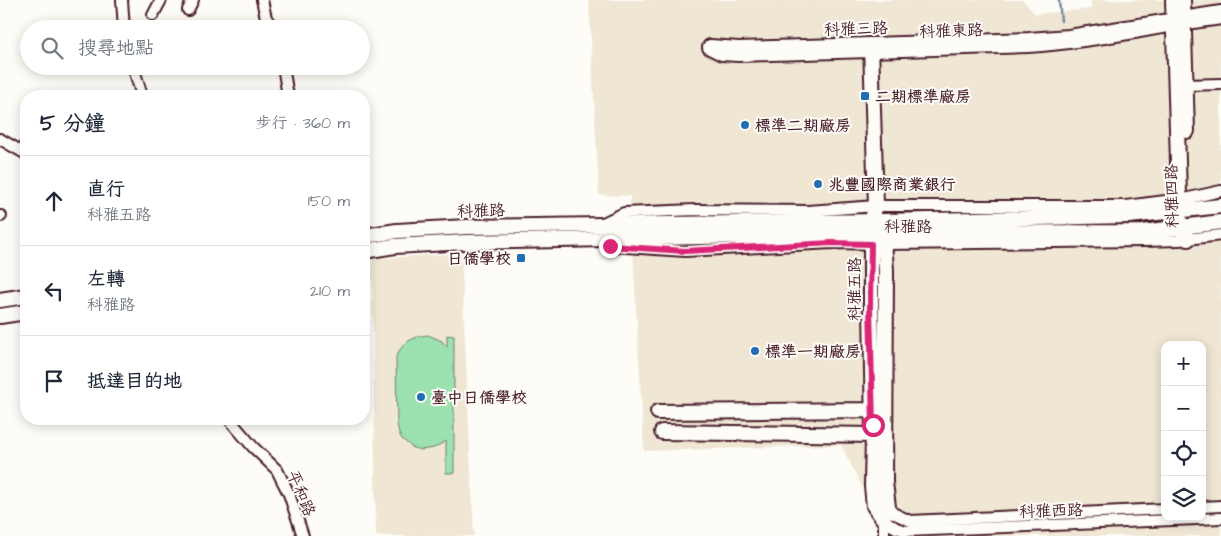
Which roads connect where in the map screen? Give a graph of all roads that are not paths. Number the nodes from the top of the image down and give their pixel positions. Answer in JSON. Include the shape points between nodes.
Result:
{"nodes":[{"id":1,"x":122,"y":0,"type":"edge"},
{"id":2,"x":161,"y":0,"type":"edge"},
{"id":3,"x":262,"y":0,"type":"edge"},
{"id":4,"x":1173,"y":0,"type":"edge"},
{"id":5,"x":1183,"y":0,"type":"edge"},
{"id":6,"x":1221,"y":13,"type":"edge"},
{"id":7,"x":153,"y":15,"type":"dead end"},
{"id":8,"x":1221,"y":17,"type":"edge"},
{"id":9,"x":123,"y":20,"type":"edge"},
{"id":10,"x":267,"y":20,"type":"edge"},
{"id":11,"x":1178,"y":21,"type":"junction"},
{"id":12,"x":872,"y":47,"type":"junction"},
{"id":13,"x":136,"y":75,"type":"edge"},
{"id":14,"x":284,"y":75,"type":"edge"},
{"id":15,"x":1221,"y":84,"type":"edge"},
{"id":16,"x":1185,"y":85,"type":"junction"},
{"id":17,"x":140,"y":90,"type":"edge"},
{"id":18,"x":287,"y":90,"type":"edge"},
{"id":19,"x":0,"y":139,"type":"edge"},
{"id":20,"x":20,"y":151,"type":"edge"},
{"id":21,"x":1221,"y":191,"type":"edge"},
{"id":22,"x":1184,"y":204,"type":"junction"},
{"id":23,"x":876,"y":206,"type":"junction"},
{"id":24,"x":1221,"y":206,"type":"edge"},
{"id":25,"x":1221,"y":222,"type":"edge"},
{"id":26,"x":600,"y":225,"type":"junction"},
{"id":27,"x":1186,"y":230,"type":"junction"},
{"id":28,"x":877,"y":233,"type":"junction"},
{"id":29,"x":370,"y":235,"type":"edge"},
{"id":30,"x":1221,"y":235,"type":"edge"},
{"id":31,"x":370,"y":250,"type":"edge"},
{"id":32,"x":20,"y":297,"type":"edge"},
{"id":33,"x":0,"y":300,"type":"edge"},
{"id":34,"x":20,"y":313,"type":"edge"},
{"id":35,"x":0,"y":316,"type":"edge"},
{"id":36,"x":873,"y":410,"type":"junction"},
{"id":37,"x":658,"y":412,"type":"dead end"},
{"id":38,"x":234,"y":425,"type":"edge"},
{"id":39,"x":662,"y":432,"type":"dead end"},
{"id":40,"x":873,"y":435,"type":"junction"},
{"id":41,"x":1221,"y":506,"type":"edge"},
{"id":42,"x":1206,"y":507,"type":"edge"},
{"id":43,"x":1161,"y":508,"type":"edge"},
{"id":44,"x":886,"y":513,"type":"junction"},
{"id":45,"x":1221,"y":518,"type":"edge"},
{"id":46,"x":302,"y":536,"type":"edge"},
{"id":47,"x":884,"y":536,"type":"edge"}],
"edges":[{"from":1,"to":9,"type":"street"},
{"from":2,"to":7,"type":"street"},
{"from":3,"to":10,"type":"street"},
{"from":4,"to":11,"type":"street","name":"科雅四路"},
{"from":5,"to":11,"type":"street","name":"科雅四路"},
{"from":6,"to":11,"type":"street"},
{"from":8,"to":11,"type":"street"},
{"from":11,"to":12,"type":"street","name":"科雅三路","via":[[1069,37]]},
{"from":11,"to":16,"type":"street","name":"科雅四路"},
{"from":11,"to":22,"type":"street","name":"科雅四路"},
{"from":12,"to":12,"type":"street","name":"科雅三路","via":[[738,54],[722,53],[710,47]]},
{"from":12,"to":23,"type":"street","name":"科雅五路"},
{"from":13,"to":17,"type":"street"},
{"from":14,"to":18,"type":"street"},
{"from":15,"to":16,"type":"street"},
{"from":16,"to":22,"type":"street","name":"科雅四路"},
{"from":19,"to":20,"type":"street"},
{"from":21,"to":22,"type":"street","name":"科雅路"},
{"from":22,"to":23,"type":"street","name":"科雅路"},
{"from":22,"to":24,"type":"street","name":"科雅路"},
{"from":22,"to":27,"type":"street","name":"科雅四路"},
{"from":22,"to":28,"type":"street","name":"科雅路","via":[[1129,216]]},
{"from":23,"to":26,"type":"street","name":"科雅路","via":[[808,211],[624,213]]},
{"from":23,"to":28,"type":"street","name":"科雅五路"},
{"from":25,"to":27,"type":"street","name":"科雅路"},
{"from":26,"to":28,"type":"street","name":"科雅路"},
{"from":26,"to":29,"type":"street","name":"科雅路","via":[[466,227]]},
{"from":27,"to":28,"type":"street","name":"科雅路"},
{"from":27,"to":30,"type":"street","name":"科雅路"},
{"from":28,"to":31,"type":"street","name":"科雅路","via":[[466,242]]},
{"from":28,"to":36,"type":"street","name":"科雅五路","via":[[870,306]]},
{"from":28,"to":44,"type":"street","name":"科雅五路","via":[[886,270]]},
{"from":32,"to":33,"type":"street"},
{"from":34,"to":35,"type":"street"},
{"from":36,"to":37,"type":"street"},
{"from":36,"to":40,"type":"street","name":"科雅五路"},
{"from":38,"to":46,"type":"street","name":"平和路","via":[[277,470],[289,494]]},
{"from":39,"to":40,"type":"street"},
{"from":40,"to":44,"type":"street","name":"科雅五路","via":[[874,506]]},
{"from":41,"to":42,"type":"street"},
{"from":43,"to":44,"type":"street","name":"科雅西路","via":[[910,521]]},
{"from":44,"to":45,"type":"street","name":"科雅西路","via":[[906,531]]},
{"from":44,"to":47,"type":"street"}]}
